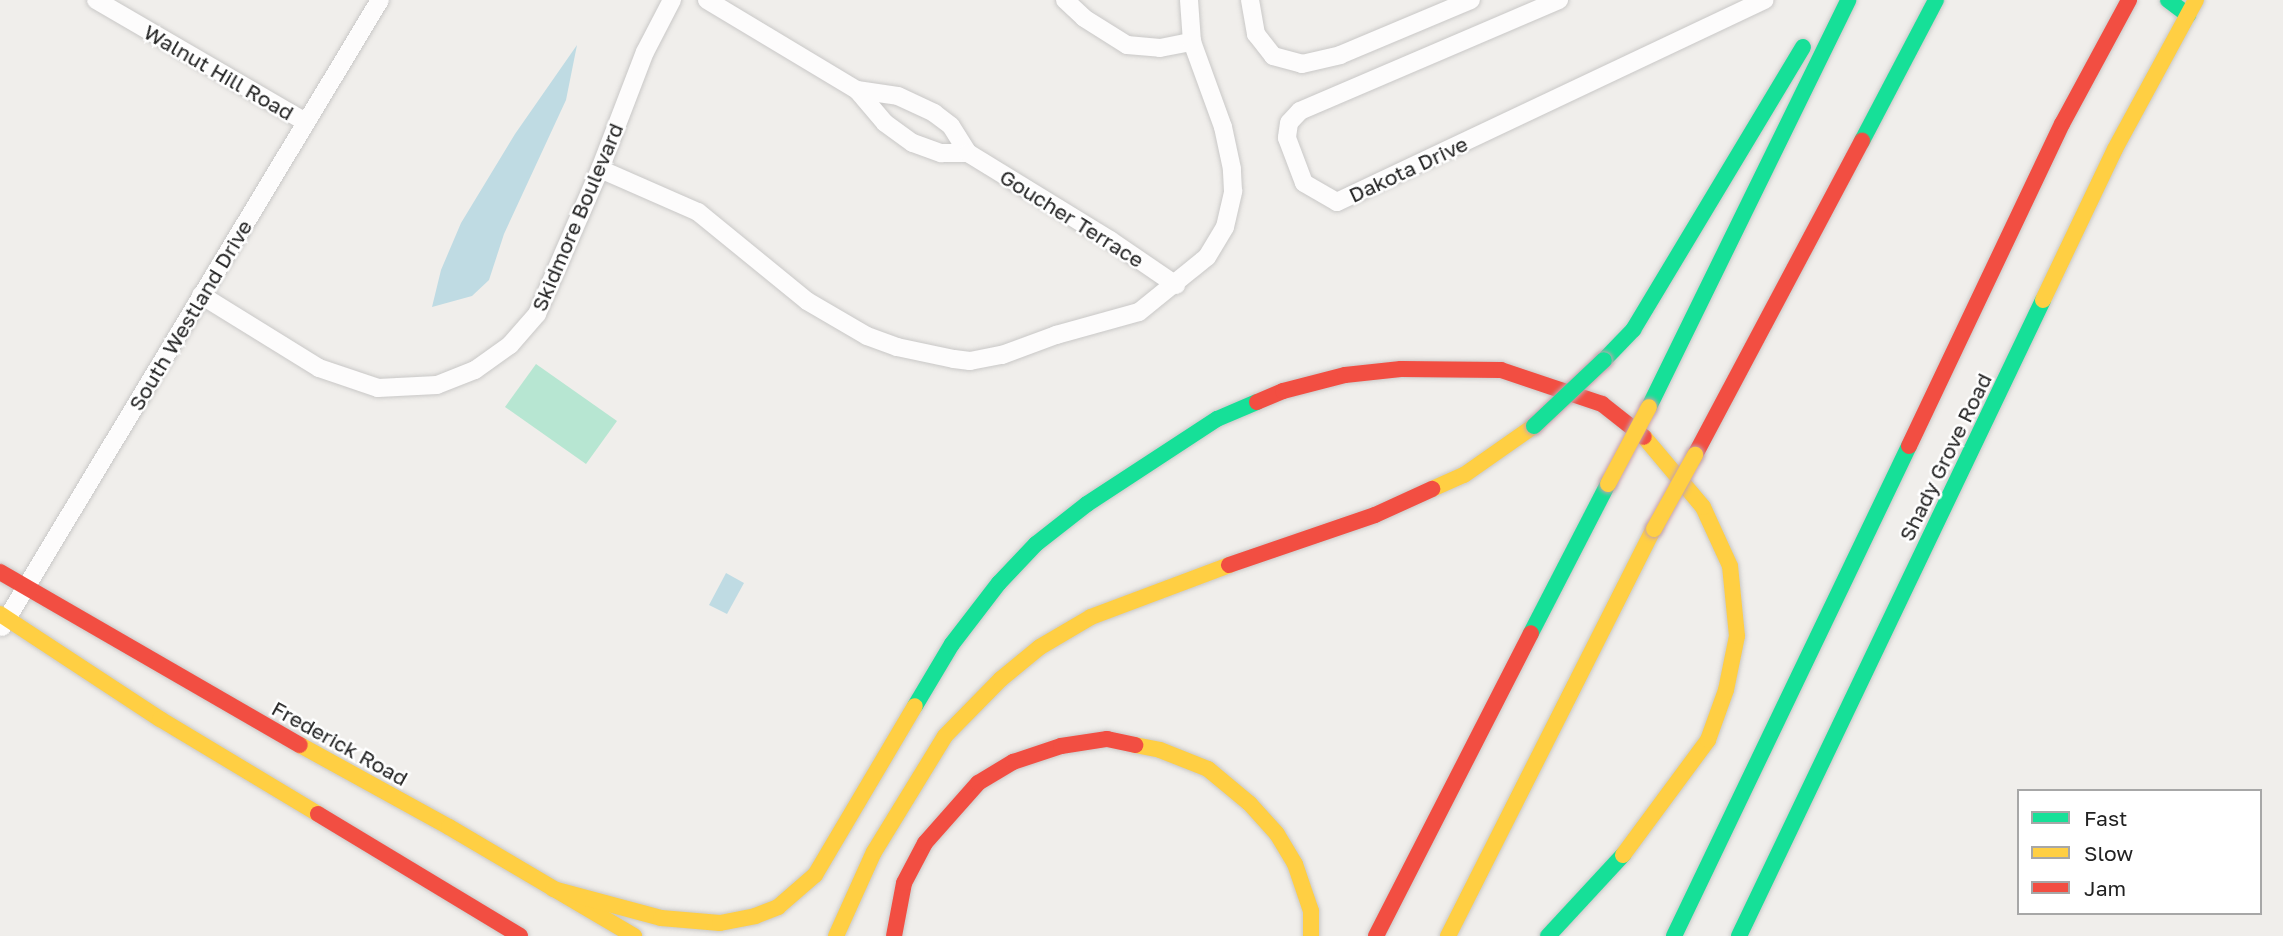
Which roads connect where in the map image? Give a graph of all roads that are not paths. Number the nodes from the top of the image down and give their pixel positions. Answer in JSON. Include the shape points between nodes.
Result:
{"nodes":[{"id":1,"x":96,"y":0,"type":"edge"},
{"id":2,"x":380,"y":0,"type":"edge"},
{"id":3,"x":672,"y":0,"type":"edge"},
{"id":4,"x":707,"y":0,"type":"edge"},
{"id":5,"x":1065,"y":0,"type":"edge"},
{"id":6,"x":1189,"y":0,"type":"edge"},
{"id":7,"x":1250,"y":0,"type":"edge"},
{"id":8,"x":1471,"y":0,"type":"edge"},
{"id":9,"x":1559,"y":0,"type":"edge"},
{"id":10,"x":1765,"y":0,"type":"edge"},
{"id":11,"x":1848,"y":0,"type":"edge"},
{"id":12,"x":1936,"y":0,"type":"edge"},
{"id":13,"x":2129,"y":0,"type":"edge"},
{"id":14,"x":2168,"y":0,"type":"edge"},
{"id":15,"x":2196,"y":0,"type":"edge"},
{"id":16,"x":2188,"y":15,"type":"junction"},
{"id":17,"x":1810,"y":34,"type":"dead end"},
{"id":18,"x":1192,"y":42,"type":"junction"},
{"id":19,"x":857,"y":90,"type":"junction"},
{"id":20,"x":306,"y":122,"type":"junction"},
{"id":21,"x":968,"y":153,"type":"junction"},
{"id":22,"x":600,"y":169,"type":"junction"},
{"id":23,"x":1176,"y":285,"type":"junction"},
{"id":24,"x":201,"y":295,"type":"junction"},
{"id":25,"x":0,"y":572,"type":"edge"},
{"id":26,"x":26,"y":588,"type":"junction"},
{"id":27,"x":2,"y":621,"type":"edge"},
{"id":28,"x":553,"y":889,"type":"junction"},
{"id":29,"x":856,"y":892,"type":"junction"},
{"id":30,"x":520,"y":936,"type":"edge"},
{"id":31,"x":634,"y":936,"type":"edge"},
{"id":32,"x":819,"y":936,"type":"edge"},
{"id":33,"x":836,"y":936,"type":"edge"},
{"id":34,"x":894,"y":936,"type":"edge"},
{"id":35,"x":1311,"y":936,"type":"edge"},
{"id":36,"x":1376,"y":936,"type":"edge"},
{"id":37,"x":1448,"y":936,"type":"edge"},
{"id":38,"x":1548,"y":936,"type":"edge"},
{"id":39,"x":1674,"y":936,"type":"edge"},
{"id":40,"x":1739,"y":936,"type":"edge"}],
"edges":[{"from":1,"to":20,"type":"street","name":"Walnut Hill Road"},
{"from":2,"to":20,"type":"street","name":"South Westland Drive"},
{"from":3,"to":22,"type":"street","name":"Skidmore Boulevard","via":[[645,52]]},
{"from":4,"to":19,"type":"street","name":"Goucher Terrace"},
{"from":5,"to":18,"type":"street","via":[[1093,25],[1127,44],[1160,48]]},
{"from":6,"to":18,"type":"street"},
{"from":7,"to":8,"type":"street","via":[[1256,34],[1273,56],[1302,64],[1339,55]]},
{"from":9,"to":10,"type":"street","name":"Dakota Drive","via":[[1300,111],[1289,122],[1287,138],[1304,183],[1337,202]]},
{"from":11,"to":36,"type":"main road","bridge":true,"via":[[1649,407]]},
{"from":12,"to":37,"type":"main road","bridge":true,"via":[[1654,528]]},
{"from":13,"to":39,"type":"main road","name":"Shady Grove Road","via":[[2062,124]]},
{"from":14,"to":16,"type":"main road"},
{"from":15,"to":16,"type":"main road","name":"Shady Grove Road"},
{"from":16,"to":40,"type":"main road","name":"Shady Grove Road","via":[[2115,149]]},
{"from":17,"to":29,"type":"main road","bridge":true,"via":[[1633,330],[1534,426],[1464,475],[1375,515],[1091,617],[1040,647],[945,736],[874,852]]},
{"from":18,"to":23,"type":"street","via":[[1223,127],[1233,191],[1217,242]]},
{"from":19,"to":21,"type":"street","name":"Goucher Terrace","via":[[885,123],[913,143],[941,153]]},
{"from":19,"to":21,"type":"street","name":"Goucher Terrace","via":[[898,96],[934,113],[951,126]]},
{"from":20,"to":24,"type":"street","name":"South Westland Drive"},
{"from":21,"to":23,"type":"street","name":"Goucher Terrace"},
{"from":22,"to":23,"type":"street","via":[[698,212],[842,324],[897,347],[954,359],[1002,355],[1119,319],[1139,312]]},
{"from":22,"to":24,"type":"street","name":"Skidmore Boulevard","via":[[537,314],[510,345],[475,370],[437,385],[377,388],[319,368]]},
{"from":24,"to":26,"type":"street","name":"South Westland Drive"},
{"from":25,"to":26,"type":"main road","name":"Frederick Road"},
{"from":26,"to":27,"type":"street","name":"South Westland Drive"},
{"from":26,"to":28,"type":"main road","name":"Frederick Road"},
{"from":27,"to":30,"type":"main road"},
{"from":28,"to":31,"type":"main road","name":"Frederick Road"},
{"from":28,"to":38,"type":"main road","via":[[661,918],[720,923],[778,907],[815,876],[968,623],[1036,544],[1087,504],[1217,419],[1283,390],[1345,375],[1401,369],[1501,370],[1602,404],[1653,444],[1703,507],[1730,566],[1737,636],[1709,740],[1636,841]]},
{"from":29,"to":32,"type":"main road"},
{"from":29,"to":33,"type":"main road"},
{"from":34,"to":35,"type":"main road","via":[[904,883],[925,843],[978,783],[1013,762],[1062,746],[1107,739],[1160,750],[1208,768],[1250,804],[1277,834],[1295,864],[1311,911]]}]}
